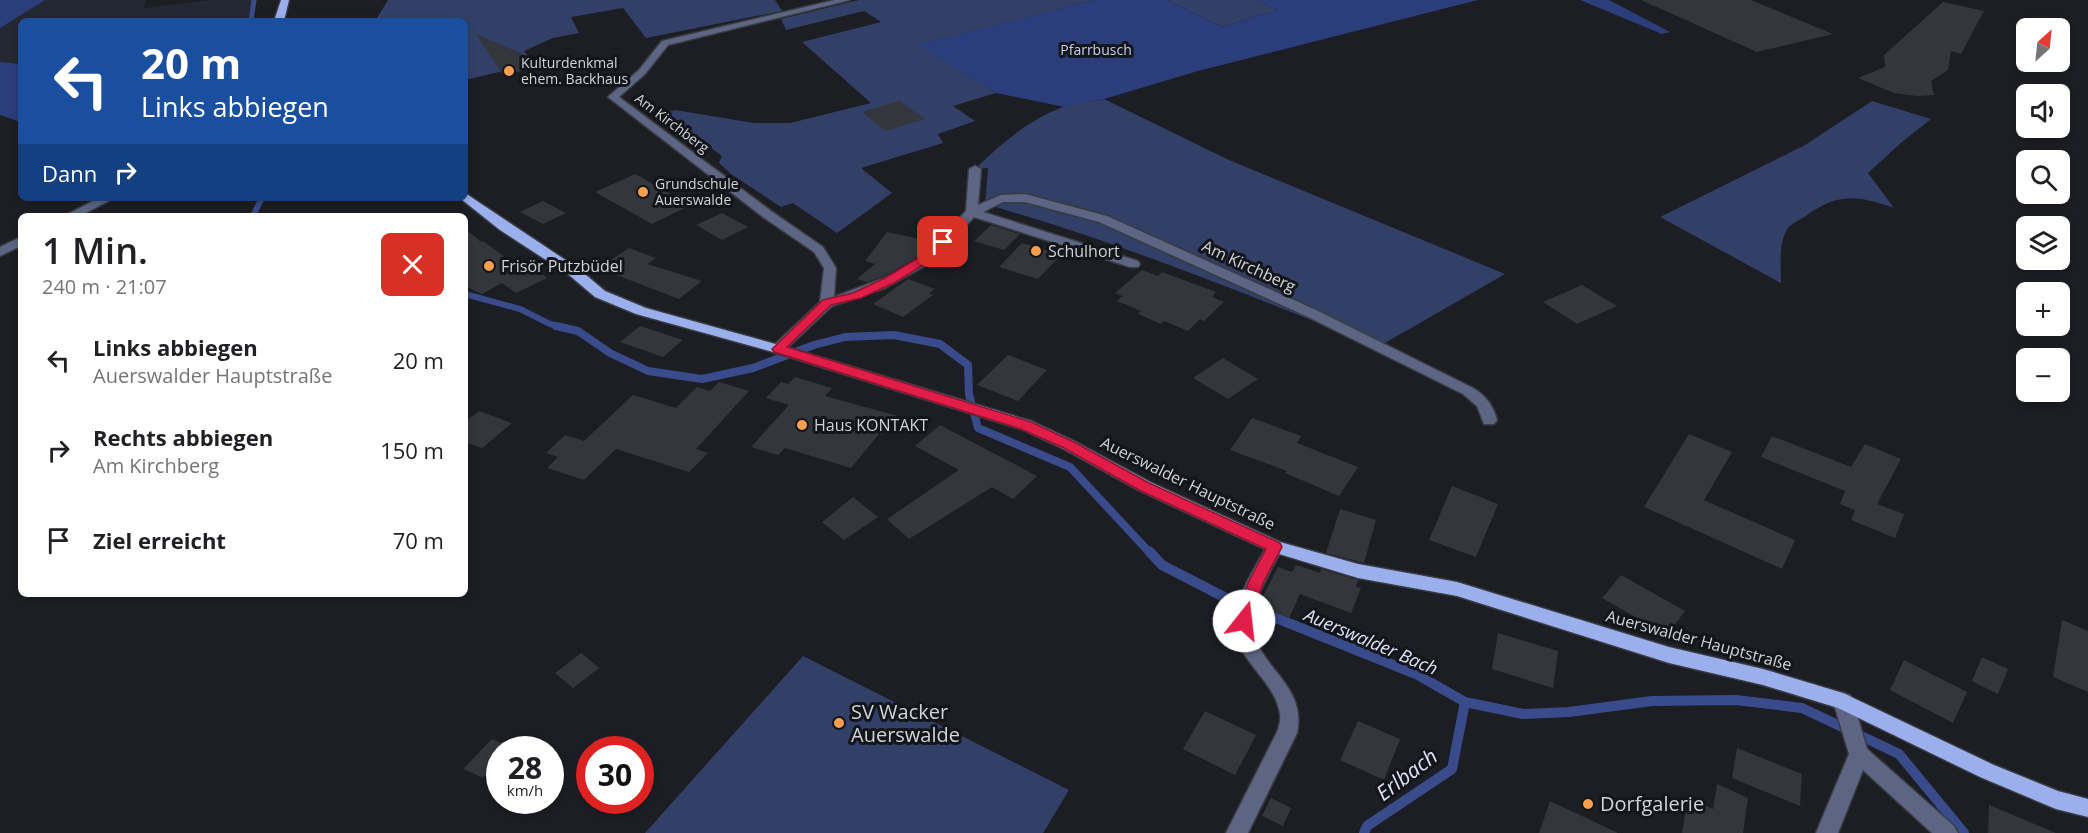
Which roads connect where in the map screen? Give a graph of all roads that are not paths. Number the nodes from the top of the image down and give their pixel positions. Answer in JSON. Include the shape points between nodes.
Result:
{"nodes":[{"id":1,"x":285,"y":0,"type":"edge"},
{"id":2,"x":846,"y":0,"type":"edge"},
{"id":3,"x":280,"y":18,"type":"edge"},
{"id":4,"x":975,"y":168,"type":"dead end"},
{"id":5,"x":468,"y":199,"type":"edge"},
{"id":6,"x":102,"y":201,"type":"edge"},
{"id":7,"x":972,"y":212,"type":"junction"},
{"id":8,"x":76,"y":213,"type":"edge"},
{"id":9,"x":18,"y":243,"type":"edge"},
{"id":10,"x":0,"y":252,"type":"edge"},
{"id":11,"x":1134,"y":264,"type":"dead end"},
{"id":12,"x":827,"y":303,"type":"junction"},
{"id":13,"x":779,"y":349,"type":"junction"},
{"id":14,"x":1489,"y":420,"type":"dead end"},
{"id":15,"x":1275,"y":547,"type":"junction"},
{"id":16,"x":1846,"y":710,"type":"junction"},
{"id":17,"x":1857,"y":749,"type":"junction"},
{"id":18,"x":2088,"y":808,"type":"edge"},
{"id":19,"x":1237,"y":833,"type":"edge"},
{"id":20,"x":1827,"y":833,"type":"edge"},
{"id":21,"x":1947,"y":833,"type":"edge"}],
"edges":[{"from":1,"to":3,"type":"main road"},
{"from":2,"to":12,"type":"street","name":"Am Kirchberg","via":[[665,43],[642,72],[614,97],[819,249],[830,268]]},
{"from":4,"to":7,"type":"street"},
{"from":5,"to":13,"type":"main road","name":"Auerswalder Hauptstraße","via":[[600,294],[640,311]]},
{"from":6,"to":8,"type":"street"},
{"from":7,"to":11,"type":"street"},
{"from":7,"to":12,"type":"street","name":"Am Kirchberg","via":[[929,257],[857,296]]},
{"from":7,"to":14,"type":"street","name":"Am Kirchberg","via":[[1001,200],[1025,198],[1103,219],[1301,308],[1468,391],[1482,400]]},
{"from":9,"to":10,"type":"street"},
{"from":12,"to":13,"type":"street"},
{"from":13,"to":15,"type":"main road","name":"Auerswalder Hauptstraße","via":[[1026,425]]},
{"from":15,"to":16,"type":"main road","name":"Auerswalder Hauptstraße","via":[[1358,571],[1457,589],[1669,656],[1763,677]]},
{"from":15,"to":19,"type":"street","via":[[1250,598],[1244,621],[1249,645],[1291,716],[1287,732]]},
{"from":16,"to":17,"type":"street"},
{"from":16,"to":18,"type":"main road","name":"Auerswalder Hauptstraße","via":[[2056,800]]},
{"from":17,"to":20,"type":"street"},
{"from":17,"to":21,"type":"street"}]}
